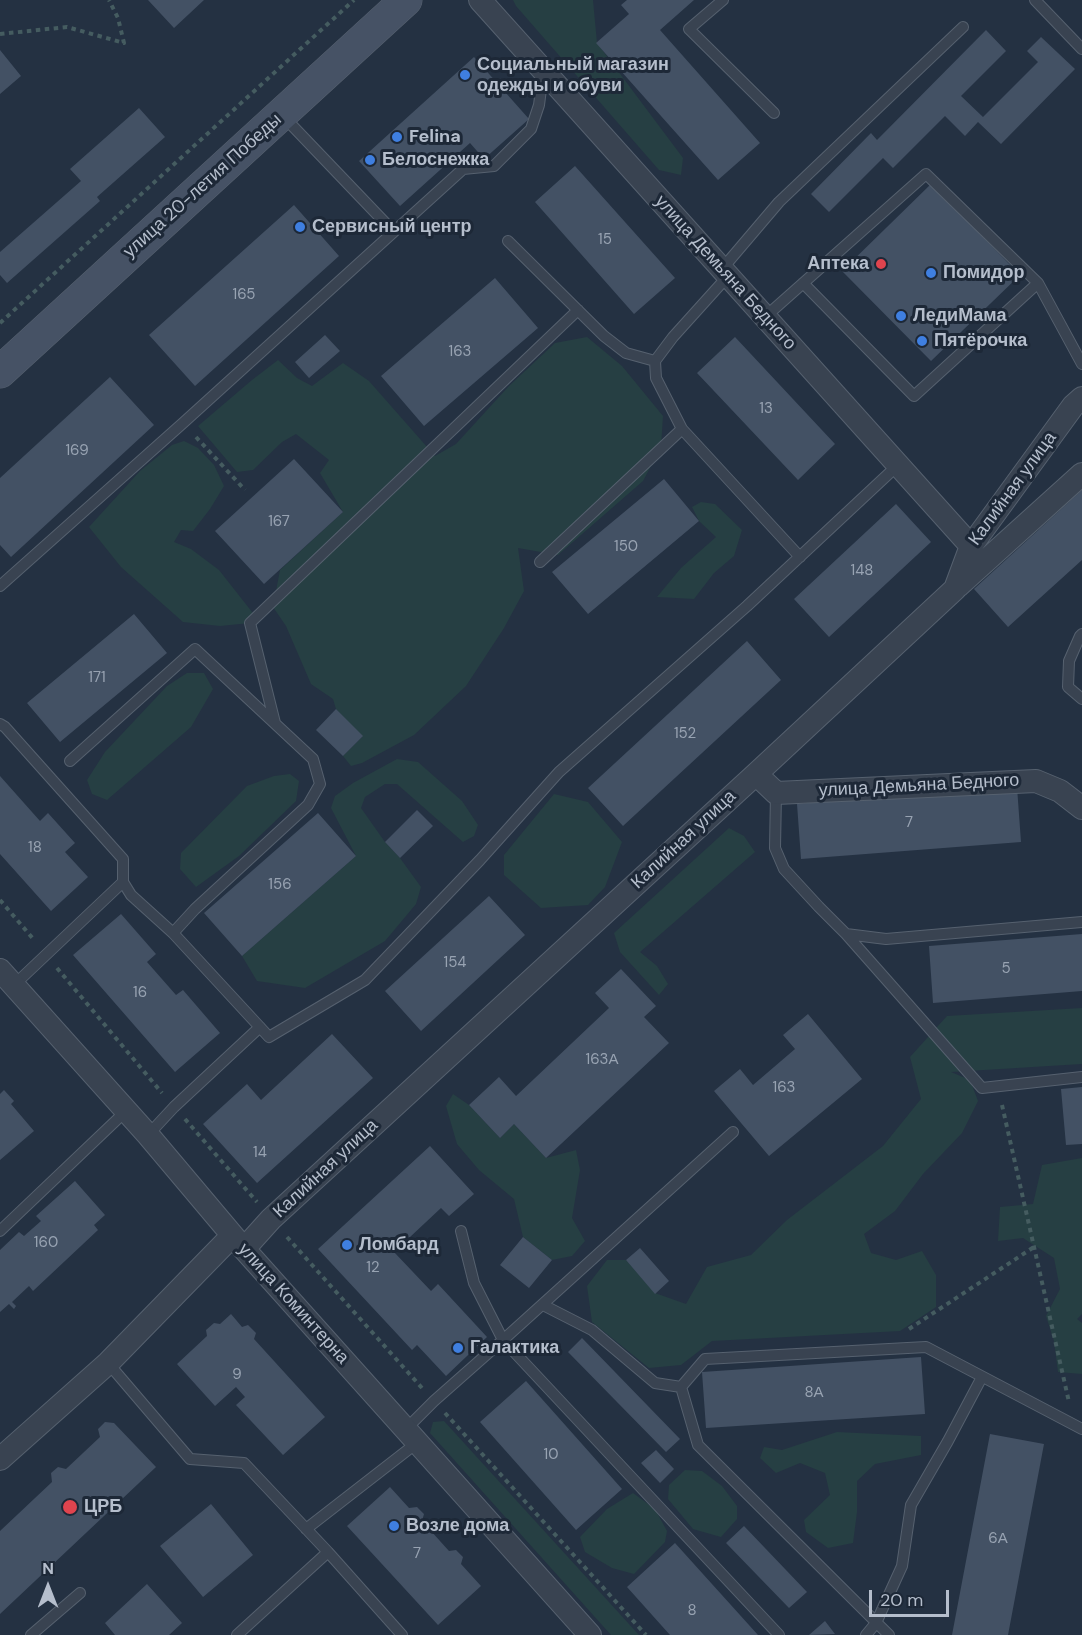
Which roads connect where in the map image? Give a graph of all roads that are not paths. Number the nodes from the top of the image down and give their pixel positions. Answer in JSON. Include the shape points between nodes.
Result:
{"nodes":[{"id":1,"x":406,"y":0,"type":"edge"},
{"id":2,"x":480,"y":0,"type":"edge"},
{"id":3,"x":723,"y":0,"type":"edge"},
{"id":4,"x":1035,"y":0,"type":"edge"},
{"id":5,"x":963,"y":27,"type":"dead end"},
{"id":6,"x":1082,"y":49,"type":"edge"},
{"id":7,"x":543,"y":70,"type":"junction"},
{"id":8,"x":774,"y":113,"type":"dead end"},
{"id":9,"x":281,"y":114,"type":"junction"},
{"id":10,"x":393,"y":231,"type":"junction"},
{"id":11,"x":508,"y":242,"type":"dead end"},
{"id":12,"x":725,"y":272,"type":"junction"},
{"id":13,"x":1038,"y":282,"type":"junction"},
{"id":14,"x":803,"y":283,"type":"junction"},
{"id":15,"x":578,"y":310,"type":"junction"},
{"id":16,"x":765,"y":317,"type":"junction"},
{"id":17,"x":655,"y":361,"type":"junction"},
{"id":18,"x":1082,"y":364,"type":"edge"},
{"id":19,"x":0,"y":372,"type":"edge"},
{"id":20,"x":1082,"y":398,"type":"edge"},
{"id":21,"x":682,"y":429,"type":"junction"},
{"id":22,"x":898,"y":465,"type":"junction"},
{"id":23,"x":1082,"y":474,"type":"edge"},
{"id":24,"x":970,"y":546,"type":"junction"},
{"id":25,"x":800,"y":557,"type":"junction"},
{"id":26,"x":540,"y":562,"type":"dead end"},
{"id":27,"x":0,"y":586,"type":"edge"},
{"id":28,"x":955,"y":589,"type":"junction"},
{"id":29,"x":1082,"y":634,"type":"edge"},
{"id":30,"x":1082,"y":699,"type":"edge"},
{"id":31,"x":275,"y":723,"type":"junction"},
{"id":32,"x":0,"y":724,"type":"edge"},
{"id":33,"x":70,"y":761,"type":"dead end"},
{"id":34,"x":756,"y":774,"type":"junction"},
{"id":35,"x":776,"y":793,"type":"junction"},
{"id":36,"x":1082,"y":808,"type":"edge"},
{"id":37,"x":123,"y":882,"type":"junction"},
{"id":38,"x":1082,"y":922,"type":"edge"},
{"id":39,"x":173,"y":933,"type":"junction"},
{"id":40,"x":846,"y":934,"type":"junction"},
{"id":41,"x":7,"y":978,"type":"edge"},
{"id":42,"x":260,"y":1027,"type":"junction"},
{"id":43,"x":1082,"y":1077,"type":"edge"},
{"id":44,"x":126,"y":1112,"type":"junction"},
{"id":45,"x":733,"y":1132,"type":"dead end"},
{"id":46,"x":148,"y":1135,"type":"junction"},
{"id":47,"x":0,"y":1231,"type":"edge"},
{"id":48,"x":461,"y":1231,"type":"dead end"},
{"id":49,"x":238,"y":1242,"type":"junction"},
{"id":50,"x":543,"y":1305,"type":"junction"},
{"id":51,"x":503,"y":1340,"type":"junction"},
{"id":52,"x":108,"y":1363,"type":"junction"},
{"id":53,"x":982,"y":1377,"type":"junction"},
{"id":54,"x":681,"y":1387,"type":"junction"},
{"id":55,"x":1078,"y":1427,"type":"edge"},
{"id":56,"x":412,"y":1435,"type":"junction"},
{"id":57,"x":0,"y":1459,"type":"edge"},
{"id":58,"x":306,"y":1529,"type":"junction"},
{"id":59,"x":328,"y":1552,"type":"junction"},
{"id":60,"x":80,"y":1593,"type":"dead end"},
{"id":61,"x":876,"y":1623,"type":"junction"},
{"id":62,"x":31,"y":1635,"type":"edge"},
{"id":63,"x":237,"y":1635,"type":"edge"},
{"id":64,"x":402,"y":1635,"type":"edge"},
{"id":65,"x":590,"y":1635,"type":"edge"},
{"id":66,"x":779,"y":1635,"type":"edge"},
{"id":67,"x":866,"y":1635,"type":"edge"},
{"id":68,"x":889,"y":1635,"type":"edge"}],
"edges":[{"from":1,"to":9,"type":"main road","name":"улица 20-летия Победы"},
{"from":2,"to":7,"type":"street","name":"улица Демьяна Бедного"},
{"from":3,"to":8,"type":"lane","via":[[689,29]]},
{"from":4,"to":6,"type":"lane"},
{"from":5,"to":12,"type":"lane","via":[[779,202]]},
{"from":7,"to":10,"type":"lane","via":[[539,105],[531,129],[494,166],[463,169]]},
{"from":7,"to":12,"type":"street","name":"улица Демьяна Бедного"},
{"from":9,"to":10,"type":"lane"},
{"from":9,"to":19,"type":"main road","name":"улица 20-летия Победы"},
{"from":10,"to":27,"type":"lane"},
{"from":11,"to":15,"type":"lane"},
{"from":12,"to":16,"type":"street","name":"улица Демьяна Бедного"},
{"from":12,"to":17,"type":"lane"},
{"from":13,"to":14,"type":"lane","via":[[927,174]]},
{"from":13,"to":14,"type":"lane","via":[[914,396]]},
{"from":13,"to":18,"type":"lane"},
{"from":14,"to":16,"type":"lane"},
{"from":15,"to":17,"type":"lane","via":[[626,353]]},
{"from":15,"to":31,"type":"lane","via":[[250,623]]},
{"from":16,"to":22,"type":"street","name":"улица Демьяна Бедного"},
{"from":17,"to":21,"type":"lane","via":[[656,378]]},
{"from":20,"to":24,"type":"street","name":"Калийная улица"},
{"from":21,"to":25,"type":"lane"},
{"from":21,"to":26,"type":"lane"},
{"from":22,"to":24,"type":"street","name":"улица Демьяна Бедного"},
{"from":22,"to":25,"type":"lane"},
{"from":23,"to":28,"type":"street"},
{"from":24,"to":28,"type":"street","name":"Калийная улица"},
{"from":25,"to":42,"type":"lane","via":[[559,772],[365,980],[269,1036]]},
{"from":28,"to":34,"type":"street","name":"Калийная улица"},
{"from":29,"to":30,"type":"lane","via":[[1069,661],[1068,687]]},
{"from":31,"to":33,"type":"lane","via":[[195,649]]},
{"from":31,"to":39,"type":"lane","via":[[313,759],[320,784],[308,804]]},
{"from":32,"to":37,"type":"lane","via":[[123,859]]},
{"from":34,"to":35,"type":"street"},
{"from":34,"to":49,"type":"street","name":"Калийная улица","via":[[272,1219]]},
{"from":35,"to":36,"type":"street","name":"улица Демьяна Бедного","via":[[1036,781],[1060,791]]},
{"from":35,"to":40,"type":"lane","via":[[775,848],[784,869]]},
{"from":37,"to":39,"type":"lane","via":[[131,895]]},
{"from":37,"to":41,"type":"lane","via":[[46,954]]},
{"from":38,"to":40,"type":"lane","via":[[886,939]]},
{"from":39,"to":42,"type":"lane"},
{"from":40,"to":43,"type":"lane","via":[[982,1088]]},
{"from":41,"to":44,"type":"street","name":"улица Коминтерна"},
{"from":42,"to":46,"type":"lane"},
{"from":44,"to":46,"type":"street","name":"улица Коминтерна"},
{"from":44,"to":47,"type":"lane"},
{"from":45,"to":50,"type":"lane"},
{"from":46,"to":49,"type":"street","name":"улица Коминтерна"},
{"from":48,"to":51,"type":"lane","via":[[474,1283]]},
{"from":49,"to":52,"type":"street","name":"Калийная улица"},
{"from":49,"to":56,"type":"street","name":"улица Коминтерна"},
{"from":50,"to":51,"type":"lane"},
{"from":50,"to":54,"type":"lane","via":[[592,1330],[655,1383]]},
{"from":51,"to":56,"type":"lane","via":[[434,1401]]},
{"from":51,"to":66,"type":"lane"},
{"from":52,"to":57,"type":"street","name":"Калийная улица"},
{"from":52,"to":58,"type":"lane","via":[[190,1459],[244,1463]]},
{"from":53,"to":54,"type":"lane","via":[[926,1347],[705,1359]]},
{"from":53,"to":55,"type":"lane"},
{"from":53,"to":61,"type":"lane","via":[[911,1504],[902,1566]]},
{"from":54,"to":61,"type":"lane","via":[[698,1445]]},
{"from":56,"to":58,"type":"lane"},
{"from":56,"to":65,"type":"street","name":"улица Коминтерна"},
{"from":58,"to":59,"type":"lane"},
{"from":59,"to":63,"type":"lane"},
{"from":59,"to":64,"type":"lane"},
{"from":60,"to":62,"type":"lane"},
{"from":61,"to":67,"type":"lane"},
{"from":61,"to":68,"type":"lane"}]}
